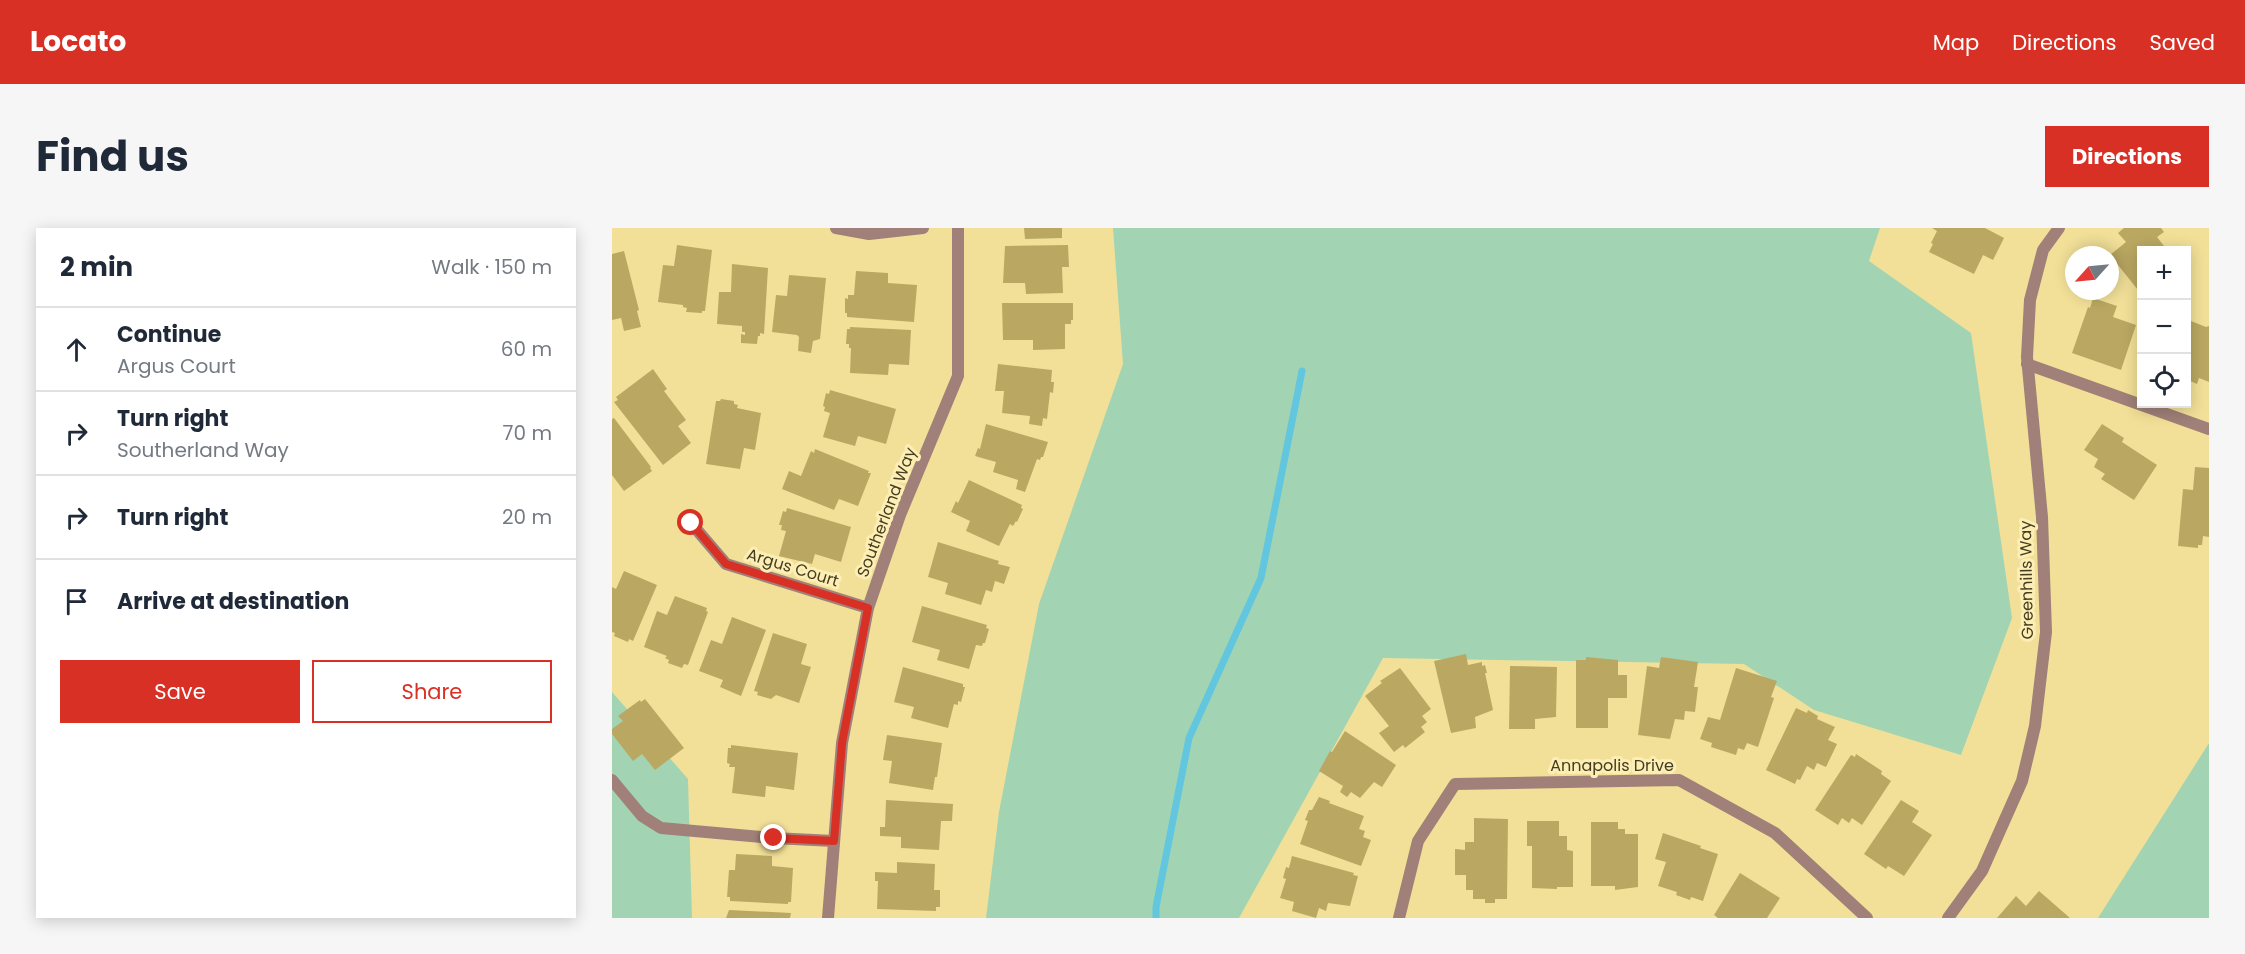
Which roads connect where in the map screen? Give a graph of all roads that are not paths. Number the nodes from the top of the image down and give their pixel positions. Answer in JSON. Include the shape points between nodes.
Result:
{"nodes":[{"id":1,"x":836,"y":228,"type":"edge"},
{"id":2,"x":923,"y":228,"type":"edge"},
{"id":3,"x":958,"y":228,"type":"edge"},
{"id":4,"x":2059,"y":228,"type":"edge"},
{"id":5,"x":2027,"y":364,"type":"junction"},
{"id":6,"x":2209,"y":429,"type":"edge"},
{"id":7,"x":691,"y":523,"type":"dead end"},
{"id":8,"x":868,"y":608,"type":"junction"},
{"id":9,"x":612,"y":780,"type":"edge"},
{"id":10,"x":834,"y":841,"type":"junction"},
{"id":11,"x":828,"y":918,"type":"edge"},
{"id":12,"x":1399,"y":918,"type":"edge"},
{"id":13,"x":1866,"y":918,"type":"edge"},
{"id":14,"x":1948,"y":918,"type":"edge"}],
"edges":[{"from":1,"to":2,"type":"street","via":[[869,234]]},
{"from":3,"to":8,"type":"street","name":"Southerland Way","via":[[958,376],[900,515]]},
{"from":4,"to":5,"type":"street","name":"Greenhills Way","via":[[2043,249],[2030,300]]},
{"from":5,"to":6,"type":"street"},
{"from":5,"to":14,"type":"street","name":"Greenhills Way","via":[[2042,517],[2046,632],[2035,726],[2022,782],[1982,872]]},
{"from":7,"to":8,"type":"street","name":"Argus Court","via":[[726,564]]},
{"from":8,"to":10,"type":"street","name":"Southerland Way","via":[[842,743]]},
{"from":9,"to":10,"type":"street","via":[[642,816],[661,828]]},
{"from":10,"to":11,"type":"street","name":"Southerland Way"},
{"from":12,"to":13,"type":"street","name":"Annapolis Drive","via":[[1418,842],[1455,784],[1679,780],[1775,833]]}]}
